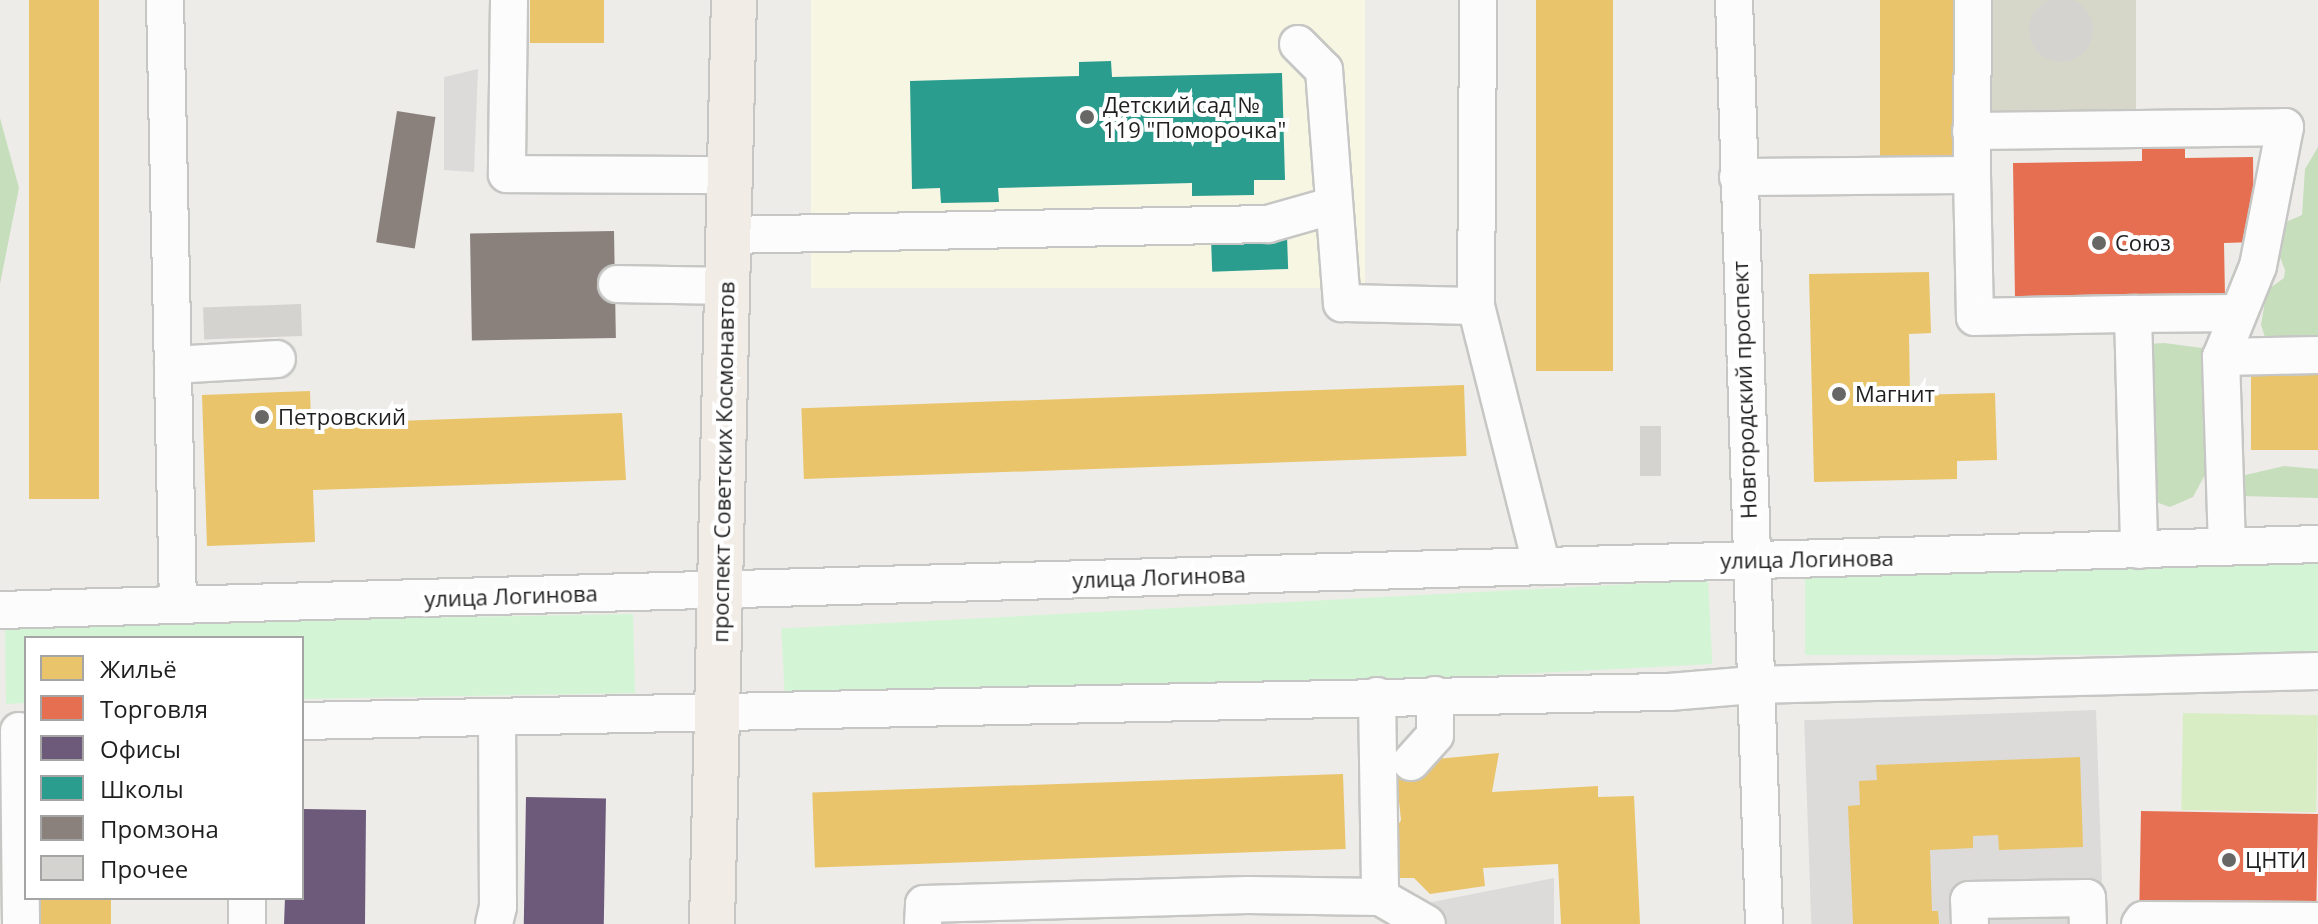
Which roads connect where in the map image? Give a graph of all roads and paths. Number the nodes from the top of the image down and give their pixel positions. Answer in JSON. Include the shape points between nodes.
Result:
{"nodes":[{"id":1,"x":165,"y":0,"type":"edge"},
{"id":2,"x":509,"y":0,"type":"edge"},
{"id":3,"x":734,"y":0,"type":"edge"},
{"id":4,"x":1478,"y":0,"type":"edge"},
{"id":5,"x":1734,"y":0,"type":"edge"},
{"id":6,"x":1973,"y":0,"type":"edge"},
{"id":7,"x":1298,"y":44,"type":"dead end"},
{"id":8,"x":1971,"y":131,"type":"junction"},
{"id":9,"x":730,"y":175,"type":"junction"},
{"id":10,"x":1972,"y":175,"type":"junction"},
{"id":11,"x":1738,"y":177,"type":"junction"},
{"id":12,"x":1331,"y":206,"type":"junction"},
{"id":13,"x":728,"y":235,"type":"junction"},
{"id":14,"x":617,"y":284,"type":"dead end"},
{"id":15,"x":727,"y":286,"type":"junction"},
{"id":16,"x":1476,"y":306,"type":"junction"},
{"id":17,"x":2238,"y":313,"type":"junction"},
{"id":18,"x":2133,"y":314,"type":"junction"},
{"id":19,"x":2318,"y":355,"type":"edge"},
{"id":20,"x":2221,"y":357,"type":"junction"},
{"id":21,"x":277,"y":359,"type":"dead end"},
{"id":22,"x":173,"y":365,"type":"junction"},
{"id":23,"x":2318,"y":544,"type":"edge"},
{"id":24,"x":2227,"y":547,"type":"junction"},
{"id":25,"x":2139,"y":550,"type":"junction"},
{"id":26,"x":1749,"y":561,"type":"junction"},
{"id":27,"x":1542,"y":566,"type":"junction"},
{"id":28,"x":720,"y":589,"type":"junction"},
{"id":29,"x":178,"y":605,"type":"junction"},
{"id":30,"x":0,"y":610,"type":"edge"},
{"id":31,"x":2318,"y":671,"type":"edge"},
{"id":32,"x":1753,"y":685,"type":"junction"},
{"id":33,"x":1435,"y":695,"type":"junction"},
{"id":34,"x":1377,"y":696,"type":"junction"},
{"id":35,"x":717,"y":711,"type":"junction"},
{"id":36,"x":497,"y":717,"type":"junction"},
{"id":37,"x":304,"y":721,"type":"edge"},
{"id":38,"x":15,"y":731,"type":"edge"},
{"id":39,"x":1411,"y":762,"type":"dead end"},
{"id":40,"x":1380,"y":897,"type":"junction"},
{"id":41,"x":247,"y":900,"type":"edge"},
{"id":42,"x":1248,"y":910,"type":"edge"},
{"id":43,"x":2318,"y":921,"type":"edge"},
{"id":44,"x":21,"y":924,"type":"edge"},
{"id":45,"x":247,"y":924,"type":"edge"},
{"id":46,"x":494,"y":924,"type":"edge"},
{"id":47,"x":712,"y":924,"type":"edge"},
{"id":48,"x":923,"y":924,"type":"edge"},
{"id":49,"x":1427,"y":924,"type":"edge"},
{"id":50,"x":1764,"y":924,"type":"edge"},
{"id":51,"x":1970,"y":924,"type":"edge"},
{"id":52,"x":2088,"y":924,"type":"edge"},
{"id":53,"x":2140,"y":924,"type":"edge"}],
"edges":[{"from":1,"to":22,"type":"street"},
{"from":2,"to":9,"type":"street","via":[[507,174]]},
{"from":3,"to":9,"type":"main road","name":"проспект Советских Космонавтов"},
{"from":4,"to":16,"type":"street"},
{"from":5,"to":11,"type":"street","name":"Новгородский проспект"},
{"from":6,"to":8,"type":"street"},
{"from":7,"to":12,"type":"street","via":[[1324,70]]},
{"from":8,"to":10,"type":"street"},
{"from":8,"to":17,"type":"street","via":[[2285,127],[2258,266]]},
{"from":9,"to":13,"type":"main road","name":"проспект Советских Космонавтов"},
{"from":10,"to":11,"type":"street"},
{"from":10,"to":18,"type":"street","via":[[1975,317]]},
{"from":11,"to":26,"type":"street","name":"Новгородский проспект"},
{"from":12,"to":13,"type":"street","via":[[1268,224]]},
{"from":12,"to":16,"type":"street","via":[[1342,303]]},
{"from":13,"to":15,"type":"main road","name":"проспект Советских Космонавтов"},
{"from":14,"to":15,"type":"street"},
{"from":15,"to":28,"type":"main road","name":"проспект Советских Космонавтов"},
{"from":16,"to":27,"type":"street"},
{"from":17,"to":18,"type":"street"},
{"from":17,"to":20,"type":"street"},
{"from":18,"to":25,"type":"street"},
{"from":19,"to":20,"type":"street"},
{"from":20,"to":24,"type":"street"},
{"from":21,"to":22,"type":"street"},
{"from":22,"to":29,"type":"street"},
{"from":23,"to":24,"type":"street","name":"улица Логинова"},
{"from":24,"to":25,"type":"street","name":"улица Логинова"},
{"from":25,"to":26,"type":"street","name":"улица Логинова"},
{"from":26,"to":27,"type":"street","name":"улица Логинова"},
{"from":26,"to":32,"type":"street","name":"Новгородский проспект"},
{"from":27,"to":28,"type":"street","name":"улица Логинова"},
{"from":28,"to":29,"type":"street","name":"улица Логинова"},
{"from":28,"to":35,"type":"main road","name":"проспект Советских Космонавтов"},
{"from":29,"to":30,"type":"street","name":"улица Логинова"},
{"from":31,"to":32,"type":"street"},
{"from":32,"to":33,"type":"street","via":[[1669,692]]},
{"from":32,"to":50,"type":"street","name":"Новгородский проспект"},
{"from":33,"to":34,"type":"street"},
{"from":33,"to":39,"type":"street","via":[[1435,735]]},
{"from":34,"to":35,"type":"street"},
{"from":34,"to":40,"type":"street"},
{"from":35,"to":36,"type":"street"},
{"from":35,"to":47,"type":"main road","name":"проспект Советских Космонавтов"},
{"from":36,"to":37,"type":"street"},
{"from":36,"to":46,"type":"street"},
{"from":38,"to":44,"type":"street"},
{"from":40,"to":42,"type":"street"},
{"from":40,"to":49,"type":"street"},
{"from":41,"to":45,"type":"street"},
{"from":42,"to":48,"type":"street","via":[[924,904]]},
{"from":43,"to":53,"type":"street"},
{"from":51,"to":52,"type":"street","via":[[1969,900],[2087,898]]}]}
